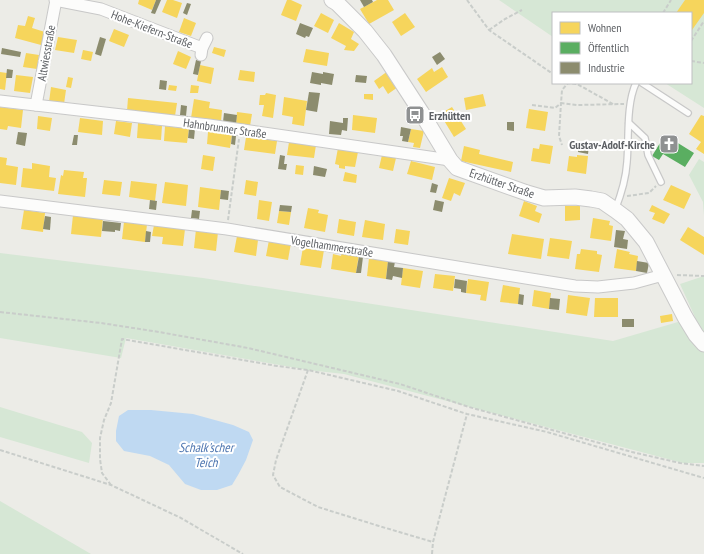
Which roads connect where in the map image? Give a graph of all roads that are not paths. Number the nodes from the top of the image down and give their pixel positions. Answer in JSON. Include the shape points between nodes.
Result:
{"nodes":[{"id":1,"x":56,"y":0,"type":"edge"},
{"id":2,"x":332,"y":0,"type":"edge"},
{"id":3,"x":203,"y":47,"type":"dead end"},
{"id":4,"x":636,"y":84,"type":"edge"},
{"id":5,"x":644,"y":84,"type":"edge"},
{"id":6,"x":0,"y":100,"type":"edge"},
{"id":7,"x":36,"y":105,"type":"junction"},
{"id":8,"x":688,"y":113,"type":"dead end"},
{"id":9,"x":629,"y":123,"type":"junction"},
{"id":10,"x":450,"y":160,"type":"junction"},
{"id":11,"x":661,"y":182,"type":"road end"},
{"id":12,"x":0,"y":201,"type":"edge"},
{"id":13,"x":615,"y":210,"type":"junction"},
{"id":14,"x":663,"y":275,"type":"junction"},
{"id":15,"x":704,"y":344,"type":"edge"}],
"edges":[{"from":1,"to":3,"type":"street","name":"Hohe-Kiefern-Straße","via":[[101,9]]},
{"from":1,"to":7,"type":"street","name":"Altwiesstraße"},
{"from":2,"to":10,"type":"street","name":"Erzhütter Straße","via":[[384,55]]},
{"from":4,"to":9,"type":"lane","via":[[630,104]]},
{"from":5,"to":8,"type":"lane"},
{"from":6,"to":7,"type":"street","name":"Hahnbrunner Straße"},
{"from":7,"to":10,"type":"street","name":"Hahnbrunner Straße"},
{"from":9,"to":11,"type":"lane","via":[[645,138],[648,155]]},
{"from":9,"to":13,"type":"lane","via":[[627,165]]},
{"from":10,"to":13,"type":"street","name":"Erzhütter Straße","via":[[457,168],[526,193],[544,198],[575,197],[602,201]]},
{"from":12,"to":14,"type":"street","name":"Vogelhammerstraße","via":[[227,229],[575,286],[598,287],[634,283]]},
{"from":13,"to":14,"type":"street","name":"Erzhütter Straße","via":[[627,219],[646,242]]},
{"from":14,"to":15,"type":"street","name":"Erzhütter Straße","via":[[696,336]]}]}
